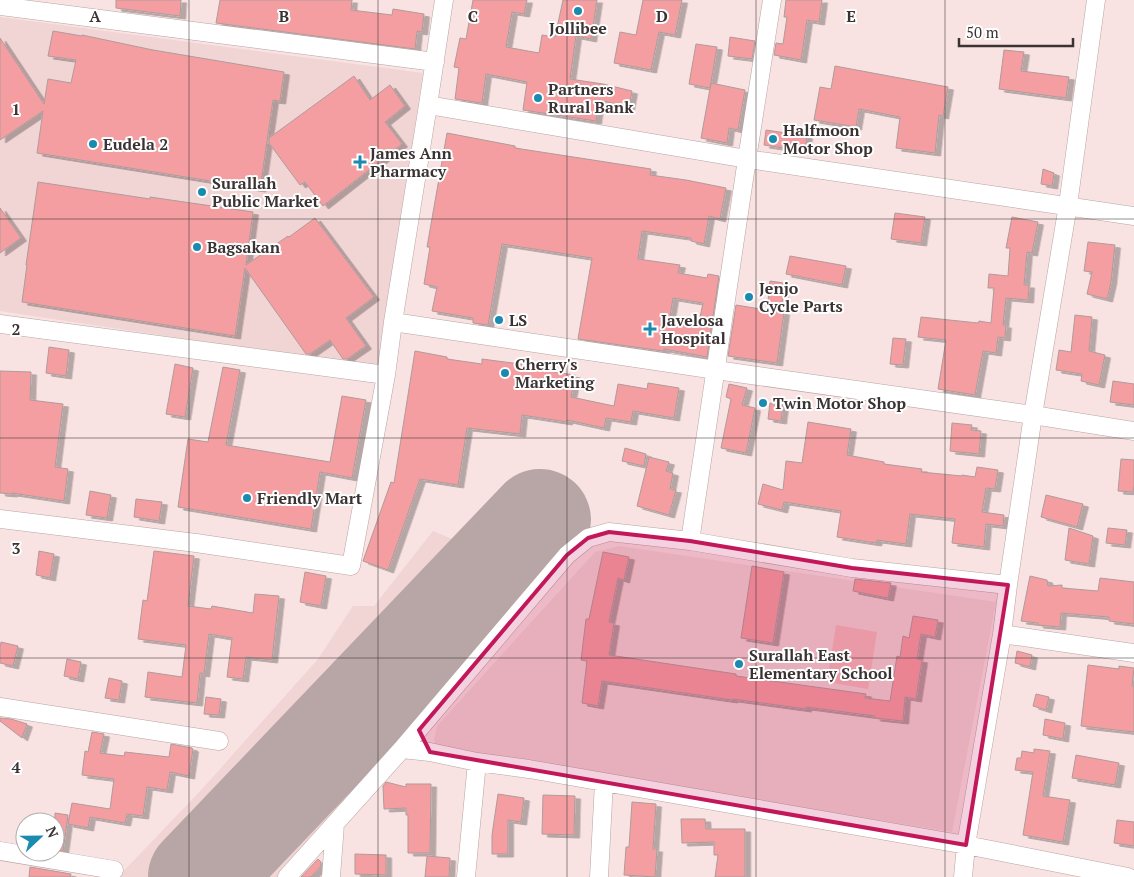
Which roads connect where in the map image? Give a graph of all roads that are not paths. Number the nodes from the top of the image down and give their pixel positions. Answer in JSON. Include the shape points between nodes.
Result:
{"nodes":[{"id":1,"x":444,"y":0,"type":"edge"},
{"id":2,"x":772,"y":0,"type":"edge"},
{"id":3,"x":1096,"y":0,"type":"edge"},
{"id":4,"x":0,"y":6,"type":"edge"},
{"id":5,"x":434,"y":62,"type":"junction"},
{"id":6,"x":428,"y":105,"type":"junction"},
{"id":7,"x":747,"y":159,"type":"junction"},
{"id":8,"x":1068,"y":205,"type":"junction"},
{"id":9,"x":1134,"y":216,"type":"edge"},
{"id":10,"x":392,"y":322,"type":"junction"},
{"id":11,"x":0,"y":324,"type":"edge"},
{"id":12,"x":716,"y":370,"type":"junction"},
{"id":13,"x":386,"y":375,"type":"junction"},
{"id":14,"x":1033,"y":415,"type":"junction"},
{"id":15,"x":1134,"y":431,"type":"edge"},
{"id":16,"x":0,"y":519,"type":"edge"},
{"id":17,"x":690,"y":541,"type":"junction"},
{"id":18,"x":1008,"y":585,"type":"junction"},
{"id":19,"x":1002,"y":634,"type":"junction"},
{"id":20,"x":1134,"y":653,"type":"edge"},
{"id":21,"x":0,"y":707,"type":"edge"},
{"id":22,"x":418,"y":730,"type":"junction"},
{"id":23,"x":220,"y":741,"type":"dead end"},
{"id":24,"x":402,"y":749,"type":"junction"},
{"id":25,"x":430,"y":752,"type":"junction"},
{"id":26,"x":477,"y":762,"type":"junction"},
{"id":27,"x":604,"y":782,"type":"junction"},
{"id":28,"x":334,"y":824,"type":"junction"},
{"id":29,"x":966,"y":845,"type":"junction"},
{"id":30,"x":0,"y":851,"type":"edge"},
{"id":31,"x":107,"y":877,"type":"edge"},
{"id":32,"x":287,"y":877,"type":"edge"},
{"id":33,"x":332,"y":877,"type":"edge"},
{"id":34,"x":466,"y":877,"type":"edge"},
{"id":35,"x":599,"y":877,"type":"edge"},
{"id":36,"x":963,"y":877,"type":"edge"},
{"id":37,"x":1128,"y":877,"type":"edge"}],
"edges":[{"from":1,"to":5,"type":"street"},
{"from":2,"to":7,"type":"street"},
{"from":3,"to":8,"type":"street"},
{"from":4,"to":5,"type":"street"},
{"from":5,"to":6,"type":"street"},
{"from":6,"to":7,"type":"street"},
{"from":6,"to":10,"type":"street"},
{"from":7,"to":8,"type":"street"},
{"from":7,"to":12,"type":"street"},
{"from":8,"to":9,"type":"street"},
{"from":8,"to":14,"type":"street"},
{"from":10,"to":12,"type":"street"},
{"from":10,"to":13,"type":"street"},
{"from":11,"to":13,"type":"street"},
{"from":12,"to":14,"type":"street"},
{"from":12,"to":17,"type":"street"},
{"from":13,"to":16,"type":"street","via":[[351,566]]},
{"from":14,"to":15,"type":"street"},
{"from":14,"to":18,"type":"street"},
{"from":17,"to":18,"type":"street","via":[[852,568]]},
{"from":17,"to":22,"type":"street","via":[[609,532],[588,538],[567,555]]},
{"from":18,"to":19,"type":"street"},
{"from":19,"to":20,"type":"street"},
{"from":19,"to":29,"type":"street"},
{"from":21,"to":23,"type":"street"},
{"from":22,"to":24,"type":"street"},
{"from":22,"to":25,"type":"street"},
{"from":24,"to":25,"type":"street"},
{"from":24,"to":28,"type":"street"},
{"from":25,"to":26,"type":"street"},
{"from":26,"to":27,"type":"street"},
{"from":26,"to":34,"type":"street"},
{"from":27,"to":29,"type":"street"},
{"from":27,"to":35,"type":"street"},
{"from":28,"to":32,"type":"street"},
{"from":28,"to":33,"type":"street"},
{"from":29,"to":36,"type":"street"},
{"from":29,"to":37,"type":"street"},
{"from":30,"to":31,"type":"street","via":[[114,870]]}]}
